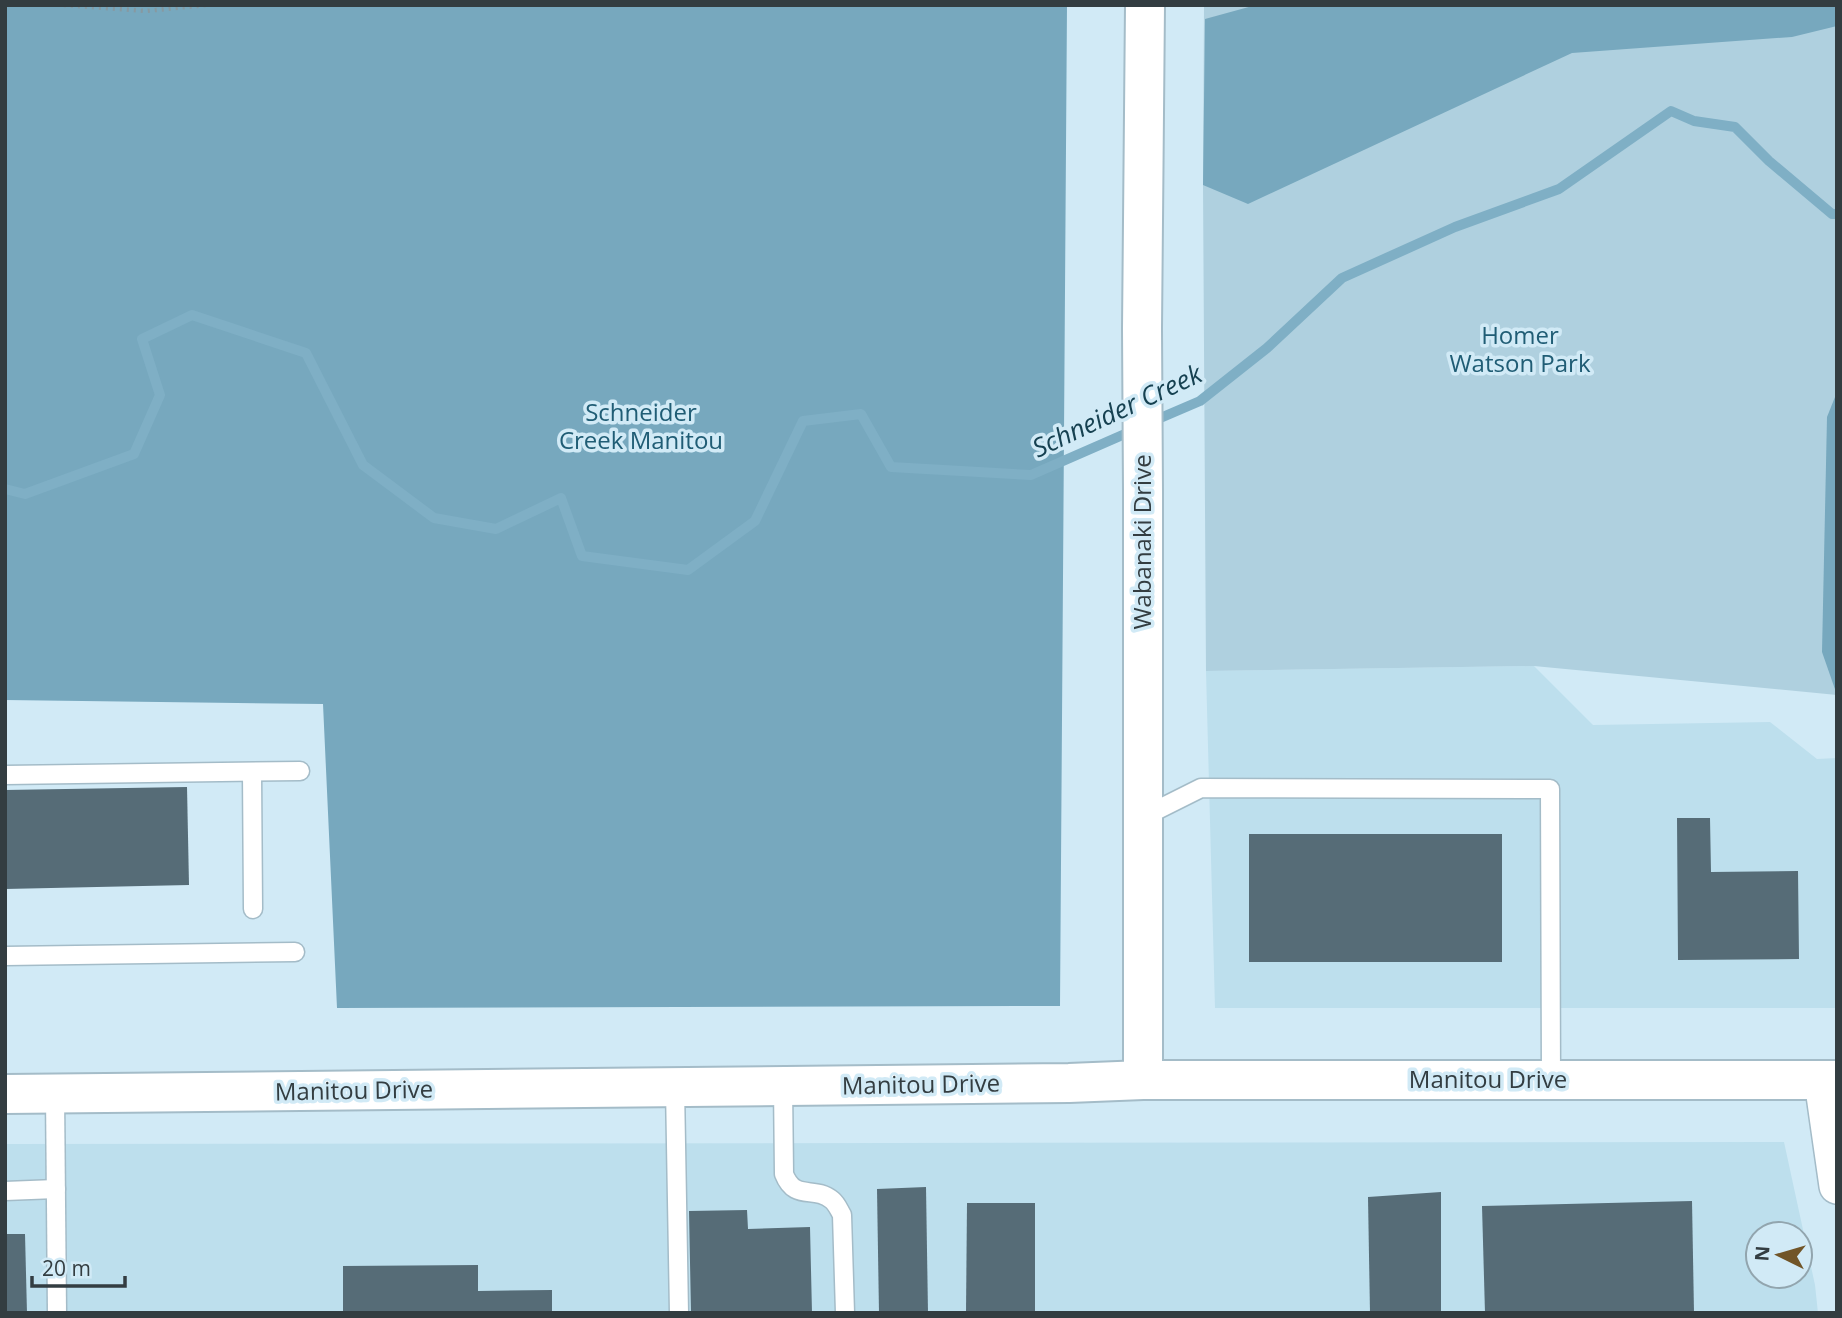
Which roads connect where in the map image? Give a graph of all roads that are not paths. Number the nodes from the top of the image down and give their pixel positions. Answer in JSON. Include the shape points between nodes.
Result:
{"nodes":[{"id":1,"x":1145,"y":5,"type":"edge"},
{"id":2,"x":300,"y":771,"type":"dead end"},
{"id":3,"x":252,"y":772,"type":"junction"},
{"id":4,"x":5,"y":775,"type":"edge"},
{"id":5,"x":1143,"y":817,"type":"junction"},
{"id":6,"x":253,"y":909,"type":"dead end"},
{"id":7,"x":295,"y":952,"type":"dead end"},
{"id":8,"x":5,"y":956,"type":"edge"},
{"id":9,"x":1143,"y":1080,"type":"junction"},
{"id":10,"x":1551,"y":1080,"type":"junction"},
{"id":11,"x":1829,"y":1080,"type":"edge"},
{"id":12,"x":783,"y":1086,"type":"junction"},
{"id":13,"x":675,"y":1088,"type":"junction"},
{"id":14,"x":5,"y":1094,"type":"edge"},
{"id":15,"x":55,"y":1094,"type":"junction"},
{"id":16,"x":1837,"y":1186,"type":"edge"},
{"id":17,"x":56,"y":1189,"type":"junction"},
{"id":18,"x":5,"y":1191,"type":"edge"},
{"id":19,"x":57,"y":1313,"type":"edge"},
{"id":20,"x":679,"y":1313,"type":"edge"},
{"id":21,"x":845,"y":1313,"type":"edge"}],
"edges":[{"from":1,"to":5,"type":"main road","name":"Wabanaki Drive"},
{"from":2,"to":3,"type":"lane"},
{"from":3,"to":4,"type":"lane"},
{"from":3,"to":6,"type":"lane"},
{"from":5,"to":9,"type":"main road","name":"Wabanaki Drive"},
{"from":5,"to":10,"type":"lane","via":[[1201,788],[1550,789]]},
{"from":7,"to":8,"type":"lane"},
{"from":9,"to":10,"type":"main road","name":"Manitou Drive"},
{"from":9,"to":12,"type":"main road","name":"Manitou Drive"},
{"from":10,"to":11,"type":"main road","name":"Manitou Drive"},
{"from":11,"to":16,"type":"street"},
{"from":12,"to":13,"type":"main road","name":"Manitou Drive"},
{"from":12,"to":21,"type":"lane","via":[[783,1174],[793,1189],[835,1202],[842,1215]]},
{"from":13,"to":15,"type":"main road","name":"Manitou Drive"},
{"from":13,"to":20,"type":"lane"},
{"from":14,"to":15,"type":"main road","name":"Manitou Drive"},
{"from":15,"to":17,"type":"lane"},
{"from":17,"to":18,"type":"lane"},
{"from":17,"to":19,"type":"lane"}]}
